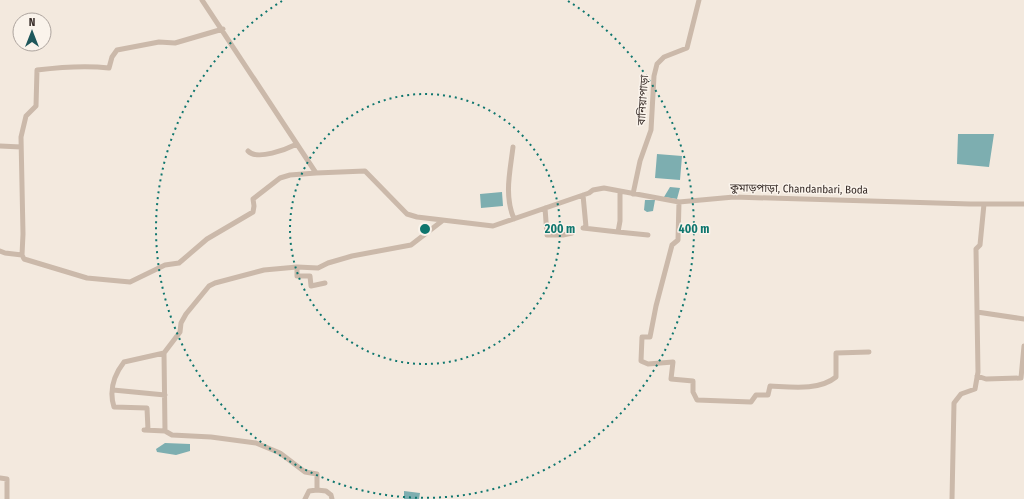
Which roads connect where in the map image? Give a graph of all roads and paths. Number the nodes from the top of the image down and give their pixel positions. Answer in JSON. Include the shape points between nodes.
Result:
{"nodes":[{"id":1,"x":202,"y":0,"type":"edge"},
{"id":2,"x":699,"y":0,"type":"edge"},
{"id":3,"x":223,"y":29,"type":"junction"},
{"id":4,"x":297,"y":144,"type":"junction"},
{"id":5,"x":0,"y":146,"type":"edge"},
{"id":6,"x":21,"y":147,"type":"junction"},
{"id":7,"x":513,"y":147,"type":"dead end"},
{"id":8,"x":248,"y":151,"type":"dead end"},
{"id":9,"x":316,"y":173,"type":"junction"},
{"id":10,"x":620,"y":191,"type":"junction"},
{"id":11,"x":633,"y":194,"type":"junction"},
{"id":12,"x":583,"y":195,"type":"junction"},
{"id":13,"x":679,"y":202,"type":"junction"},
{"id":14,"x":984,"y":204,"type":"junction"},
{"id":15,"x":1024,"y":204,"type":"edge"},
{"id":16,"x":546,"y":208,"type":"junction"},
{"id":17,"x":514,"y":219,"type":"junction"},
{"id":18,"x":442,"y":221,"type":"junction"},
{"id":19,"x":572,"y":232,"type":"dead end"},
{"id":20,"x":618,"y":232,"type":"junction"},
{"id":21,"x":648,"y":235,"type":"dead end"},
{"id":22,"x":0,"y":251,"type":"edge"},
{"id":23,"x":22,"y":255,"type":"junction"},
{"id":24,"x":297,"y":267,"type":"junction"},
{"id":25,"x":325,"y":283,"type":"dead end"},
{"id":26,"x":977,"y":312,"type":"junction"},
{"id":27,"x":1024,"y":320,"type":"edge"},
{"id":28,"x":1024,"y":346,"type":"edge"},
{"id":29,"x":869,"y":352,"type":"dead end"},
{"id":30,"x":164,"y":353,"type":"junction"},
{"id":31,"x":977,"y":376,"type":"junction"},
{"id":32,"x":113,"y":390,"type":"junction"},
{"id":33,"x":165,"y":395,"type":"junction"},
{"id":34,"x":165,"y":431,"type":"junction"},
{"id":35,"x":0,"y":478,"type":"edge"},
{"id":36,"x":317,"y":490,"type":"junction"},
{"id":37,"x":7,"y":499,"type":"edge"},
{"id":38,"x":305,"y":499,"type":"edge"},
{"id":39,"x":332,"y":499,"type":"edge"},
{"id":40,"x":952,"y":499,"type":"edge"}],
"edges":[{"from":1,"to":3,"type":"street"},
{"from":2,"to":11,"type":"street","name":"বানিয়াপাড়া","via":[[687,48],[664,57],[657,64],[654,76],[652,130],[640,161]]},
{"from":3,"to":4,"type":"street"},
{"from":3,"to":6,"type":"street","via":[[175,43],[159,42],[117,50],[112,56],[109,68],[80,66],[37,70],[36,106],[26,116]]},
{"from":4,"to":8,"type":"street","via":[[258,156]]},
{"from":4,"to":9,"type":"street"},
{"from":5,"to":6,"type":"street"},
{"from":6,"to":23,"type":"street","via":[[24,234]]},
{"from":7,"to":17,"type":"street","via":[[508,187],[509,205]]},
{"from":9,"to":18,"type":"street","name":"কুমাড়পাড়া, Chandanbari, Boda","via":[[365,171],[407,214]]},
{"from":9,"to":23,"type":"street","via":[[280,178],[252,199],[253,212],[207,239],[179,263],[165,265],[130,282],[88,278],[24,259]]},
{"from":10,"to":11,"type":"street","name":"কুমাড়পাড়া, Chandanbari, Boda"},
{"from":10,"to":12,"type":"street","name":"কুমাড়পাড়া, Chandanbari, Boda","via":[[604,188]]},
{"from":10,"to":20,"type":"street"},
{"from":11,"to":13,"type":"street","name":"কুমাড়পাড়া, Chandanbari, Boda"},
{"from":12,"to":16,"type":"street","name":"কুমাড়পাড়া, Chandanbari, Boda"},
{"from":12,"to":20,"type":"street","via":[[584,227]]},
{"from":13,"to":14,"type":"street","name":"কুমাড়পাড়া, Chandanbari, Boda","via":[[734,196]]},
{"from":13,"to":29,"type":"street","via":[[678,240],[672,245],[650,337],[642,337],[641,361],[648,364],[673,362],[671,379],[693,381],[693,392],[697,400],[751,402],[756,395],[768,395],[770,386],[827,384],[836,377],[836,353]]},
{"from":14,"to":15,"type":"street","name":"কুমাড়পাড়া, Chandanbari, Boda"},
{"from":14,"to":26,"type":"street","via":[[980,245],[976,250]]},
{"from":16,"to":17,"type":"street","name":"কুমাড়পাড়া, Chandanbari, Boda"},
{"from":16,"to":19,"type":"street","via":[[546,235],[564,235]]},
{"from":17,"to":18,"type":"street","name":"কুমাড়পাড়া, Chandanbari, Boda","via":[[493,226]]},
{"from":18,"to":24,"type":"street","via":[[411,245],[352,256],[318,268]]},
{"from":20,"to":21,"type":"street"},
{"from":22,"to":23,"type":"street"},
{"from":24,"to":25,"type":"street","via":[[297,276],[310,276],[311,286]]},
{"from":24,"to":30,"type":"street","via":[[264,270],[209,286],[186,314],[180,332]]},
{"from":26,"to":27,"type":"street"},
{"from":26,"to":31,"type":"street"},
{"from":28,"to":31,"type":"street","via":[[1021,378],[986,379]]},
{"from":30,"to":32,"type":"street","via":[[124,362],[114,379]]},
{"from":30,"to":33,"type":"street"},
{"from":31,"to":40,"type":"street","via":[[975,390],[961,394],[954,403]]},
{"from":32,"to":33,"type":"street"},
{"from":32,"to":34,"type":"street","via":[[114,407],[147,408],[146,430]]},
{"from":33,"to":34,"type":"street"},
{"from":34,"to":36,"type":"street","via":[[172,435],[256,443],[280,453],[305,472],[317,474]]},
{"from":35,"to":37,"type":"street","via":[[7,479]]},
{"from":36,"to":38,"type":"street","via":[[309,490]]},
{"from":36,"to":39,"type":"street","via":[[326,491]]}]}
